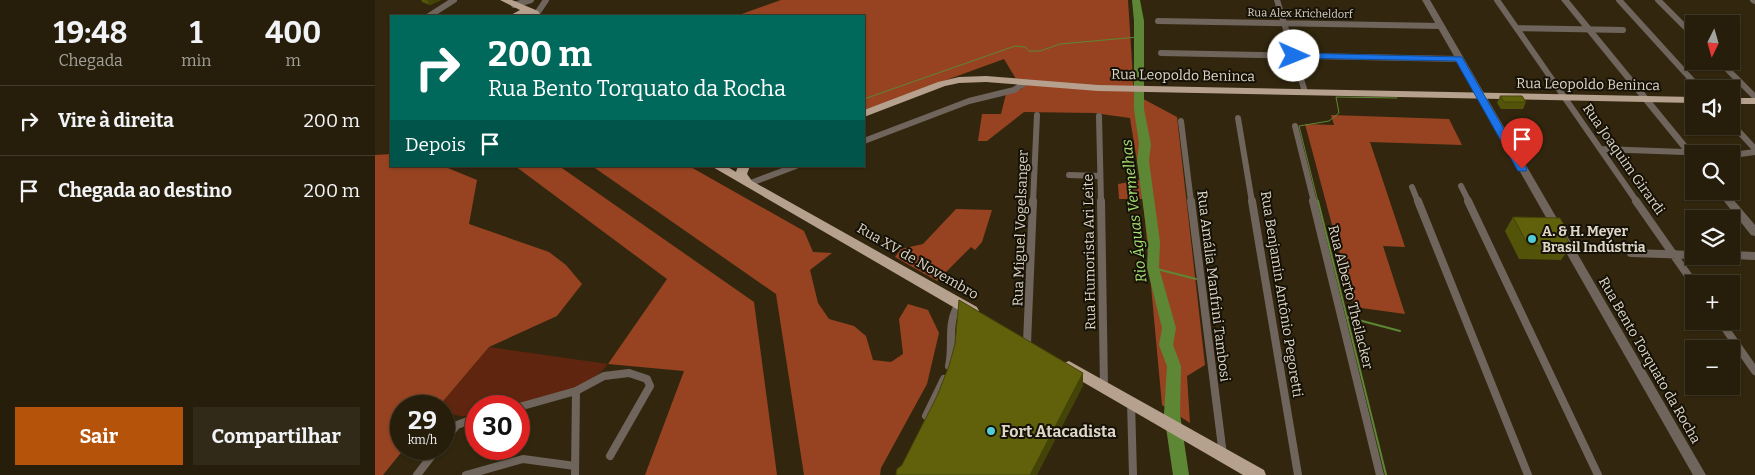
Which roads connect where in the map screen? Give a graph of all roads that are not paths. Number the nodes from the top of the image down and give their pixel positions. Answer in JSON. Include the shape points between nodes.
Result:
{"nodes":[{"id":1,"x":454,"y":0,"type":"edge"},
{"id":2,"x":531,"y":0,"type":"edge"},
{"id":3,"x":547,"y":0,"type":"edge"},
{"id":4,"x":1277,"y":0,"type":"edge"},
{"id":5,"x":1426,"y":0,"type":"edge"},
{"id":6,"x":1497,"y":0,"type":"edge"},
{"id":7,"x":1565,"y":0,"type":"edge"},
{"id":8,"x":1619,"y":0,"type":"edge"},
{"id":9,"x":1658,"y":0,"type":"edge"},
{"id":10,"x":508,"y":2,"type":"edge"},
{"id":11,"x":535,"y":14,"type":"edge"},
{"id":12,"x":431,"y":15,"type":"edge"},
{"id":13,"x":508,"y":15,"type":"edge"},
{"id":14,"x":516,"y":15,"type":"edge"},
{"id":15,"x":1158,"y":21,"type":"dead end"},
{"id":16,"x":1284,"y":23,"type":"junction"},
{"id":17,"x":1440,"y":26,"type":"junction"},
{"id":18,"x":1685,"y":27,"type":"edge"},
{"id":19,"x":1517,"y":28,"type":"junction"},
{"id":20,"x":1589,"y":29,"type":"junction"},
{"id":21,"x":1623,"y":30,"type":"dead end"},
{"id":22,"x":1161,"y":53,"type":"dead end"},
{"id":23,"x":1294,"y":56,"type":"junction"},
{"id":24,"x":1459,"y":59,"type":"junction"},
{"id":25,"x":1728,"y":70,"type":"edge"},
{"id":26,"x":1692,"y":80,"type":"edge"},
{"id":27,"x":1026,"y":82,"type":"junction"},
{"id":28,"x":1305,"y":92,"type":"junction"},
{"id":29,"x":1479,"y":95,"type":"junction"},
{"id":30,"x":1565,"y":97,"type":"junction"},
{"id":31,"x":1646,"y":99,"type":"junction"},
{"id":32,"x":1755,"y":99,"type":"edge"},
{"id":33,"x":1685,"y":100,"type":"edge"},
{"id":34,"x":1740,"y":100,"type":"edge"},
{"id":35,"x":865,"y":114,"type":"edge"},
{"id":36,"x":1037,"y":115,"type":"dead end"},
{"id":37,"x":1099,"y":116,"type":"dead end"},
{"id":38,"x":1238,"y":118,"type":"dead end"},
{"id":39,"x":1181,"y":121,"type":"dead end"},
{"id":40,"x":1295,"y":126,"type":"dead end"},
{"id":41,"x":1740,"y":134,"type":"edge"},
{"id":42,"x":865,"y":141,"type":"edge"},
{"id":43,"x":1685,"y":146,"type":"edge"},
{"id":44,"x":1601,"y":149,"type":"junction"},
{"id":45,"x":1755,"y":151,"type":"edge"},
{"id":46,"x":1740,"y":152,"type":"edge"},
{"id":47,"x":1685,"y":155,"type":"edge"},
{"id":48,"x":719,"y":167,"type":"edge"},
{"id":49,"x":792,"y":167,"type":"edge"},
{"id":50,"x":743,"y":169,"type":"edge"},
{"id":51,"x":1069,"y":175,"type":"dead end"},
{"id":52,"x":1100,"y":176,"type":"junction"},
{"id":53,"x":748,"y":184,"type":"junction"},
{"id":54,"x":1461,"y":186,"type":"dead end"},
{"id":55,"x":1412,"y":187,"type":"dead end"},
{"id":56,"x":1728,"y":200,"type":"edge"},
{"id":57,"x":1755,"y":232,"type":"edge"},
{"id":58,"x":1631,"y":253,"type":"dead end"},
{"id":59,"x":1674,"y":254,"type":"junction"},
{"id":60,"x":1685,"y":255,"type":"edge"},
{"id":61,"x":1740,"y":256,"type":"edge"},
{"id":62,"x":1755,"y":256,"type":"edge"},
{"id":63,"x":1688,"y":275,"type":"edge"},
{"id":64,"x":959,"y":304,"type":"junction"},
{"id":65,"x":985,"y":319,"type":"edge"},
{"id":66,"x":1726,"y":330,"type":"edge"},
{"id":67,"x":1010,"y":333,"type":"edge"},
{"id":68,"x":1027,"y":343,"type":"junction"},
{"id":69,"x":1041,"y":350,"type":"edge"},
{"id":70,"x":1061,"y":362,"type":"edge"},
{"id":71,"x":1755,"y":371,"type":"edge"},
{"id":72,"x":1104,"y":387,"type":"junction"},
{"id":73,"x":577,"y":391,"type":"junction"},
{"id":74,"x":1131,"y":402,"type":"junction"},
{"id":75,"x":530,"y":404,"type":"edge"},
{"id":76,"x":923,"y":423,"type":"edge"},
{"id":77,"x":1223,"y":455,"type":"junction"},
{"id":78,"x":611,"y":456,"type":"dead end"},
{"id":79,"x":429,"y":460,"type":"edge"},
{"id":80,"x":575,"y":471,"type":"edge"},
{"id":81,"x":417,"y":475,"type":"edge"},
{"id":82,"x":466,"y":475,"type":"edge"},
{"id":83,"x":1133,"y":475,"type":"edge"},
{"id":84,"x":1258,"y":475,"type":"edge"},
{"id":85,"x":1298,"y":475,"type":"edge"},
{"id":86,"x":1380,"y":475,"type":"edge"},
{"id":87,"x":1528,"y":475,"type":"edge"},
{"id":88,"x":1598,"y":475,"type":"edge"},
{"id":89,"x":1699,"y":475,"type":"edge"}],
"edges":[{"from":1,"to":12,"type":"street"},
{"from":2,"to":10,"type":"street"},
{"from":3,"to":11,"type":"street"},
{"from":4,"to":16,"type":"street"},
{"from":5,"to":17,"type":"street","name":"Rua Bento Torquato da Rocha"},
{"from":6,"to":19,"type":"street","name":"Rua Joaquim Girardi"},
{"from":7,"to":20,"type":"street"},
{"from":8,"to":26,"type":"street"},
{"from":9,"to":18,"type":"street"},
{"from":10,"to":11,"type":"main road"},
{"from":10,"to":13,"type":"main road"},
{"from":11,"to":14,"type":"main road","via":[[523,12]]},
{"from":15,"to":16,"type":"street","name":"Rua Alex Kricheldorf"},
{"from":16,"to":17,"type":"street","name":"Rua Alex Kricheldorf"},
{"from":16,"to":23,"type":"street"},
{"from":17,"to":24,"type":"street","name":"Rua Bento Torquato da Rocha"},
{"from":19,"to":20,"type":"street"},
{"from":19,"to":30,"type":"street","name":"Rua Joaquim Girardi"},
{"from":20,"to":21,"type":"street"},
{"from":20,"to":31,"type":"street"},
{"from":22,"to":23,"type":"street"},
{"from":23,"to":24,"type":"street"},
{"from":23,"to":28,"type":"street"},
{"from":24,"to":29,"type":"street","name":"Rua Bento Torquato da Rocha"},
{"from":25,"to":32,"type":"street"},
{"from":27,"to":28,"type":"main road","name":"Rua Leopoldo Beninca","via":[[1080,87]]},
{"from":27,"to":35,"type":"main road","name":"Rua Leopoldo Beninca","via":[[986,79],[952,82]]},
{"from":27,"to":42,"type":"street","via":[[1014,90],[969,101]]},
{"from":28,"to":29,"type":"main road","name":"Rua Leopoldo Beninca"},
{"from":29,"to":30,"type":"main road","name":"Rua Leopoldo Beninca"},
{"from":29,"to":89,"type":"street","name":"Rua Bento Torquato da Rocha"},
{"from":30,"to":31,"type":"main road","name":"Rua Leopoldo Beninca"},
{"from":30,"to":44,"type":"street","name":"Rua Joaquim Girardi"},
{"from":31,"to":33,"type":"main road","name":"Rua Leopoldo Beninca"},
{"from":31,"to":43,"type":"street"},
{"from":32,"to":34,"type":"main road"},
{"from":36,"to":68,"type":"street","name":"Rua Miguel Vogelsanger"},
{"from":37,"to":52,"type":"street","name":"Rua Humorista Ari Leite"},
{"from":38,"to":85,"type":"street","name":"Rua Benjamin Antônio Pegoretti"},
{"from":39,"to":77,"type":"street","name":"Rua Amália Manfrini Tambosi"},
{"from":40,"to":86,"type":"street","name":"Rua Alberto Theilacker"},
{"from":41,"to":45,"type":"street"},
{"from":44,"to":47,"type":"street"},
{"from":44,"to":59,"type":"street","name":"Rua Joaquim Girardi"},
{"from":45,"to":46,"type":"street"},
{"from":48,"to":53,"type":"main road","name":"Rua XV de Novembro"},
{"from":49,"to":53,"type":"street"},
{"from":50,"to":53,"type":"main road","via":[[743,179]]},
{"from":51,"to":52,"type":"street"},
{"from":52,"to":72,"type":"street","name":"Rua Humorista Ari Leite"},
{"from":53,"to":64,"type":"main road","name":"Rua XV de Novembro"},
{"from":54,"to":88,"type":"street"},
{"from":55,"to":87,"type":"street"},
{"from":56,"to":57,"type":"street"},
{"from":58,"to":59,"type":"street"},
{"from":59,"to":60,"type":"street"},
{"from":59,"to":63,"type":"street","name":"Rua Joaquim Girardi"},
{"from":61,"to":62,"type":"street"},
{"from":64,"to":65,"type":"main road","name":"Rua XV de Novembro"},
{"from":64,"to":76,"type":"street","via":[[950,319],[952,349],[949,366]]},
{"from":66,"to":71,"type":"street"},
{"from":67,"to":68,"type":"main road"},
{"from":68,"to":69,"type":"main road"},
{"from":70,"to":72,"type":"main road"},
{"from":72,"to":74,"type":"main road"},
{"from":73,"to":75,"type":"street"},
{"from":73,"to":78,"type":"street","via":[[595,380],[618,374],[635,375],[649,382],[649,390]]},
{"from":73,"to":80,"type":"street"},
{"from":74,"to":77,"type":"main road"},
{"from":74,"to":83,"type":"street"},
{"from":77,"to":84,"type":"main road"},
{"from":79,"to":81,"type":"street"},
{"from":80,"to":82,"type":"street","via":[[523,460]]}]}
